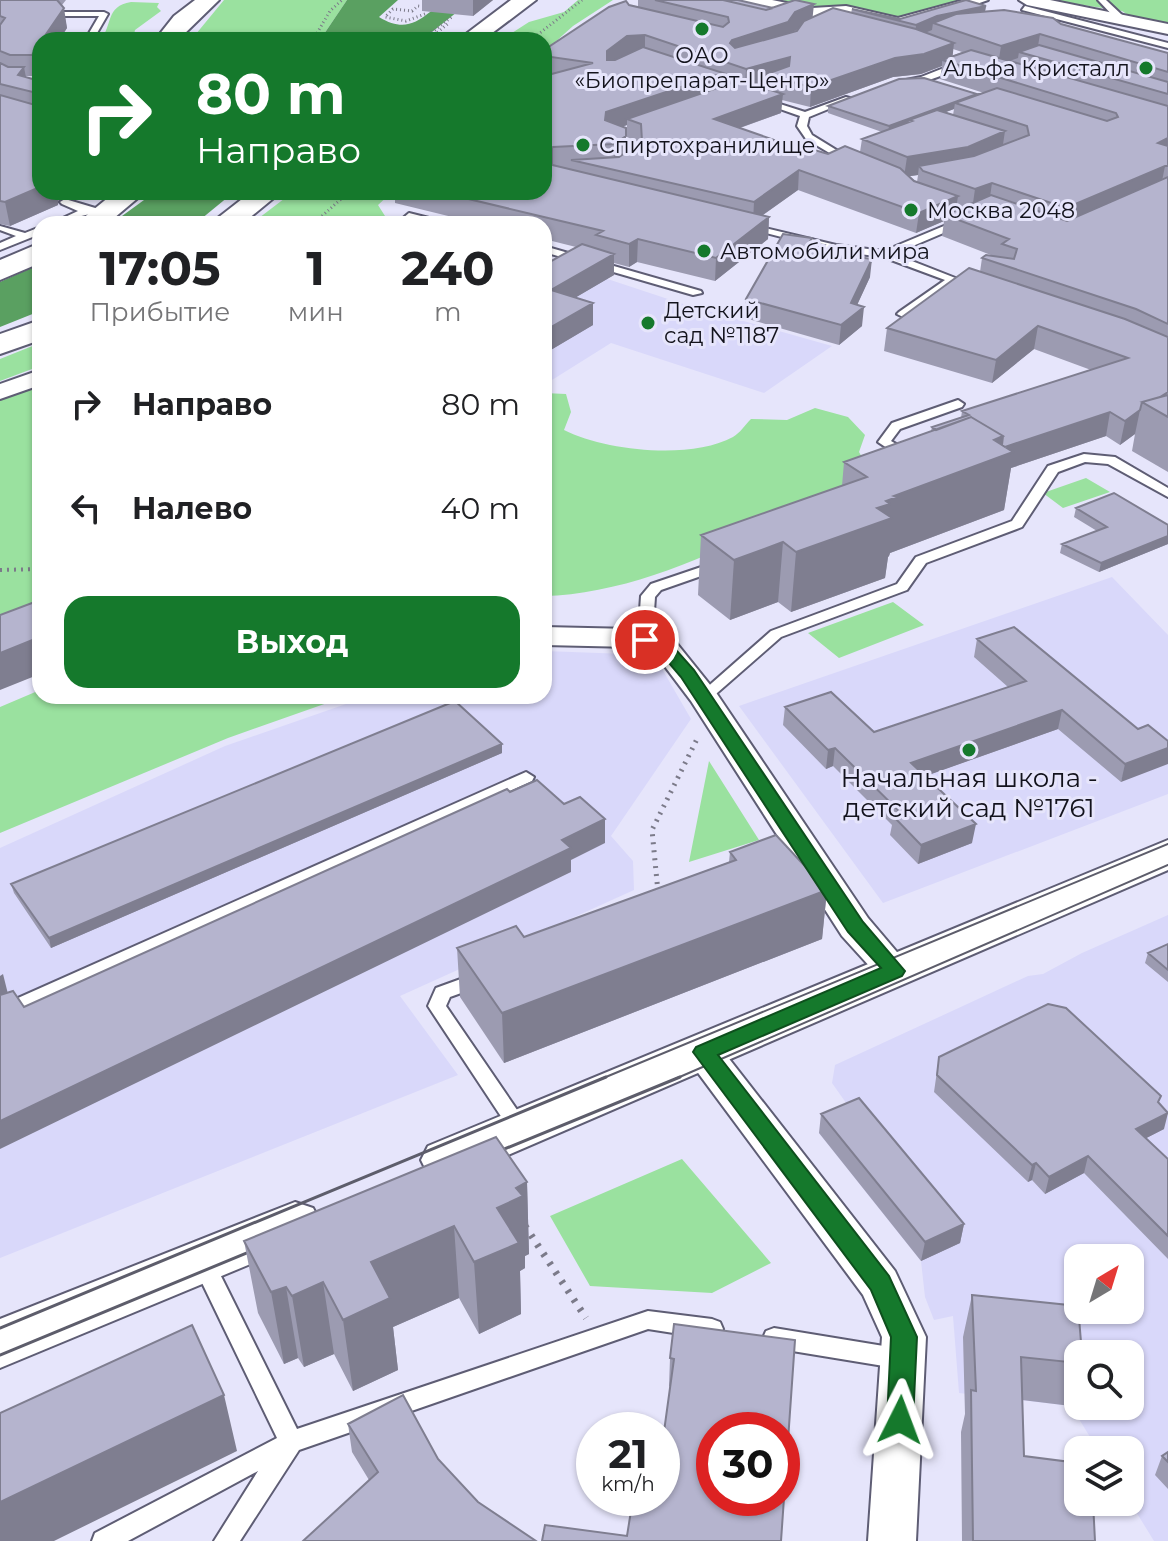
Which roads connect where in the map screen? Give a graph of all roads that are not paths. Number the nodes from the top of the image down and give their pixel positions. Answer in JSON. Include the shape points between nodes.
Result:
{"nodes":[{"id":1,"x":208,"y":0,"type":"edge"},
{"id":2,"x":525,"y":0,"type":"edge"},
{"id":3,"x":749,"y":0,"type":"edge"},
{"id":4,"x":980,"y":0,"type":"edge"},
{"id":5,"x":1102,"y":0,"type":"edge"},
{"id":6,"x":1026,"y":4,"type":"edge"},
{"id":7,"x":801,"y":11,"type":"junction"},
{"id":8,"x":0,"y":14,"type":"edge"},
{"id":9,"x":1119,"y":17,"type":"junction"},
{"id":10,"x":777,"y":19,"type":"edge"},
{"id":11,"x":1168,"y":29,"type":"edge"},
{"id":12,"x":94,"y":32,"type":"edge"},
{"id":13,"x":173,"y":32,"type":"edge"},
{"id":14,"x":480,"y":32,"type":"edge"},
{"id":15,"x":1168,"y":46,"type":"edge"},
{"id":16,"x":956,"y":56,"type":"edge"},
{"id":17,"x":923,"y":79,"type":"junction"},
{"id":18,"x":897,"y":82,"type":"edge"},
{"id":19,"x":937,"y":83,"type":"edge"},
{"id":20,"x":857,"y":96,"type":"edge"},
{"id":21,"x":756,"y":99,"type":"edge"},
{"id":22,"x":805,"y":115,"type":"junction"},
{"id":23,"x":853,"y":159,"type":"edge"},
{"id":24,"x":120,"y":200,"type":"edge"},
{"id":25,"x":257,"y":200,"type":"edge"},
{"id":26,"x":65,"y":202,"type":"dead end"},
{"id":27,"x":958,"y":211,"type":"edge"},
{"id":28,"x":95,"y":216,"type":"edge"},
{"id":29,"x":235,"y":216,"type":"edge"},
{"id":30,"x":728,"y":222,"type":"edge"},
{"id":31,"x":4,"y":228,"type":"edge"},
{"id":32,"x":32,"y":243,"type":"edge"},
{"id":33,"x":32,"y":244,"type":"edge"},
{"id":34,"x":32,"y":245,"type":"edge"},
{"id":35,"x":0,"y":247,"type":"edge"},
{"id":36,"x":552,"y":251,"type":"edge"},
{"id":37,"x":885,"y":254,"type":"junction"},
{"id":38,"x":0,"y":271,"type":"edge"},
{"id":39,"x":953,"y":279,"type":"junction"},
{"id":40,"x":968,"y":284,"type":"edge"},
{"id":41,"x":697,"y":293,"type":"dead end"},
{"id":42,"x":903,"y":314,"type":"edge"},
{"id":43,"x":32,"y":332,"type":"edge"},
{"id":44,"x":0,"y":345,"type":"edge"},
{"id":45,"x":32,"y":380,"type":"edge"},
{"id":46,"x":0,"y":392,"type":"edge"},
{"id":47,"x":958,"y":404,"type":"dead end"},
{"id":48,"x":912,"y":469,"type":"edge"},
{"id":49,"x":1168,"y":493,"type":"edge"},
{"id":50,"x":727,"y":562,"type":"edge"},
{"id":51,"x":552,"y":636,"type":"edge"},
{"id":52,"x":645,"y":640,"type":"junction"},
{"id":53,"x":709,"y":704,"type":"junction"},
{"id":54,"x":526,"y":777,"type":"dead end"},
{"id":55,"x":1168,"y":854,"type":"edge"},
{"id":56,"x":895,"y":971,"type":"junction"},
{"id":57,"x":501,"y":972,"type":"edge"},
{"id":58,"x":0,"y":1014,"type":"edge"},
{"id":59,"x":703,"y":1052,"type":"junction"},
{"id":60,"x":520,"y":1129,"type":"junction"},
{"id":61,"x":404,"y":1177,"type":"edge"},
{"id":62,"x":332,"y":1207,"type":"edge"},
{"id":63,"x":202,"y":1261,"type":"junction"},
{"id":64,"x":0,"y":1344,"type":"edge"},
{"id":65,"x":903,"y":1359,"type":"junction"},
{"id":66,"x":291,"y":1442,"type":"junction"},
{"id":67,"x":104,"y":1541,"type":"edge"},
{"id":68,"x":226,"y":1541,"type":"edge"},
{"id":69,"x":892,"y":1541,"type":"edge"}],
"edges":[{"from":1,"to":13,"type":"main road"},
{"from":2,"to":14,"type":"main road"},
{"from":3,"to":7,"type":"street"},
{"from":4,"to":7,"type":"street","via":[[906,22],[846,11],[827,20]]},
{"from":5,"to":9,"type":"lane"},
{"from":6,"to":9,"type":"street"},
{"from":6,"to":15,"type":"lane"},
{"from":7,"to":10,"type":"lane"},
{"from":8,"to":12,"type":"lane","via":[[104,14]]},
{"from":9,"to":11,"type":"street"},
{"from":16,"to":17,"type":"lane","via":[[968,62]]},
{"from":17,"to":18,"type":"lane"},
{"from":17,"to":19,"type":"lane"},
{"from":20,"to":22,"type":"lane"},
{"from":21,"to":22,"type":"lane"},
{"from":22,"to":23,"type":"lane","via":[[802,126],[809,137],[841,158]]},
{"from":24,"to":28,"type":"main road"},
{"from":25,"to":29,"type":"main road"},
{"from":26,"to":28,"type":"lane"},
{"from":27,"to":37,"type":"lane","via":[[972,216]]},
{"from":30,"to":37,"type":"lane"},
{"from":31,"to":32,"type":"lane"},
{"from":33,"to":35,"type":"lane"},
{"from":34,"to":38,"type":"main road"},
{"from":36,"to":41,"type":"lane"},
{"from":37,"to":39,"type":"lane"},
{"from":39,"to":40,"type":"lane"},
{"from":39,"to":42,"type":"lane"},
{"from":43,"to":44,"type":"main road"},
{"from":45,"to":46,"type":"street"},
{"from":47,"to":48,"type":"lane","via":[[896,426],[884,442],[917,463]]},
{"from":49,"to":53,"type":"lane","via":[[1111,460],[1084,458],[1053,469],[1017,524],[921,560],[902,587],[776,634]]},
{"from":50,"to":52,"type":"lane","via":[[656,587],[648,596]]},
{"from":51,"to":52,"type":"street"},
{"from":52,"to":53,"type":"street","via":[[664,646]]},
{"from":53,"to":56,"type":"street","via":[[802,860]]},
{"from":54,"to":58,"type":"lane"},
{"from":55,"to":56,"type":"street"},
{"from":56,"to":59,"type":"street"},
{"from":57,"to":60,"type":"lane","via":[[443,993],[437,1006]]},
{"from":59,"to":60,"type":"street"},
{"from":59,"to":65,"type":"street","via":[[880,1284],[904,1337]]},
{"from":60,"to":61,"type":"street"},
{"from":62,"to":63,"type":"street"},
{"from":63,"to":64,"type":"street"},
{"from":63,"to":66,"type":"lane"},
{"from":65,"to":66,"type":"lane","via":[[648,1320]]},
{"from":65,"to":69,"type":"street"},
{"from":66,"to":67,"type":"lane"},
{"from":66,"to":68,"type":"lane"}]}
